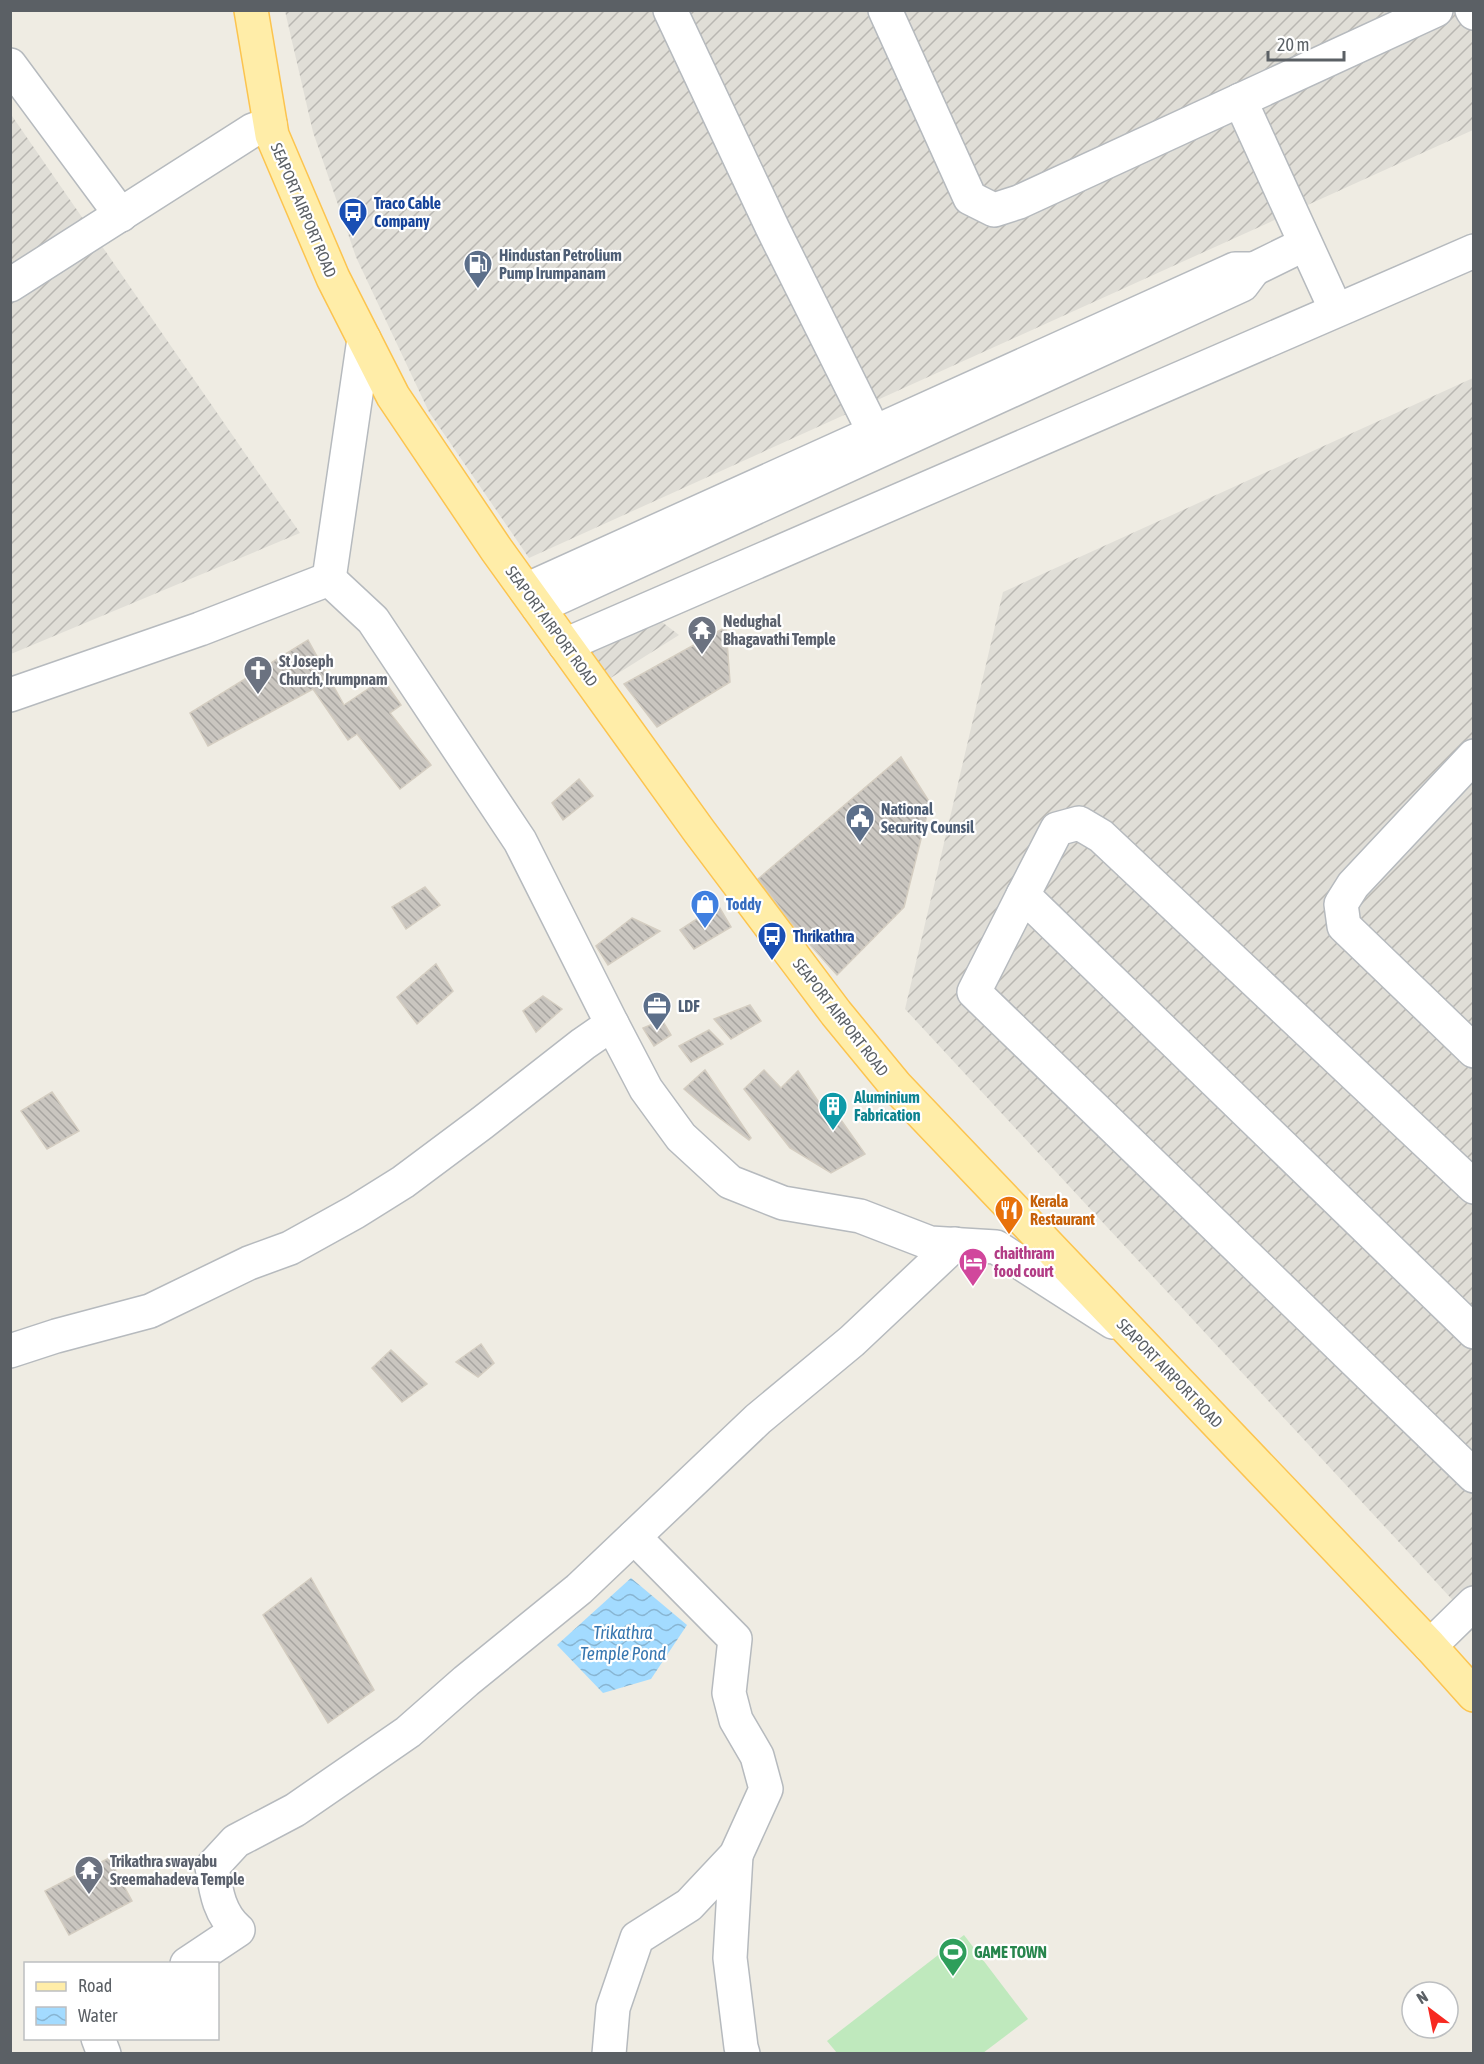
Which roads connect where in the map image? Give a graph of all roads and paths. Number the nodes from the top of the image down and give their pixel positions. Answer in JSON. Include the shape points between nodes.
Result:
{"nodes":[{"id":1,"x":251,"y":10,"type":"edge"},
{"id":2,"x":670,"y":10,"type":"edge"},
{"id":3,"x":885,"y":10,"type":"edge"},
{"id":4,"x":1436,"y":10,"type":"edge"},
{"id":5,"x":10,"y":65,"type":"edge"},
{"id":6,"x":1240,"y":100,"type":"junction"},
{"id":7,"x":270,"y":124,"type":"junction"},
{"id":8,"x":121,"y":215,"type":"junction"},
{"id":9,"x":1305,"y":244,"type":"junction"},
{"id":10,"x":1473,"y":251,"type":"edge"},
{"id":11,"x":1254,"y":269,"type":"junction"},
{"id":12,"x":10,"y":285,"type":"edge"},
{"id":13,"x":1336,"y":310,"type":"junction"},
{"id":14,"x":364,"y":339,"type":"junction"},
{"id":15,"x":874,"y":432,"type":"junction"},
{"id":16,"x":845,"y":456,"type":"junction"},
{"id":17,"x":329,"y":579,"type":"junction"},
{"id":18,"x":532,"y":599,"type":"junction"},
{"id":19,"x":565,"y":645,"type":"junction"},
{"id":20,"x":10,"y":695,"type":"edge"},
{"id":21,"x":1473,"y":756,"type":"edge"},
{"id":22,"x":1023,"y":895,"type":"junction"},
{"id":23,"x":612,"y":1024,"type":"junction"},
{"id":24,"x":1473,"y":1051,"type":"edge"},
{"id":25,"x":1473,"y":1187,"type":"edge"},
{"id":26,"x":955,"y":1244,"type":"junction"},
{"id":27,"x":1473,"y":1332,"type":"edge"},
{"id":28,"x":1137,"y":1338,"type":"junction"},
{"id":29,"x":10,"y":1351,"type":"edge"},
{"id":30,"x":1473,"y":1476,"type":"edge"},
{"id":31,"x":634,"y":1537,"type":"junction"},
{"id":32,"x":1473,"y":1603,"type":"edge"},
{"id":33,"x":1430,"y":1646,"type":"junction"},
{"id":34,"x":1473,"y":1695,"type":"edge"},
{"id":35,"x":736,"y":1855,"type":"junction"},
{"id":36,"x":689,"y":1905,"type":"junction"},
{"id":37,"x":732,"y":1931,"type":"junction"},
{"id":38,"x":190,"y":1962,"type":"edge"},
{"id":39,"x":609,"y":2054,"type":"edge"},
{"id":40,"x":743,"y":2054,"type":"edge"}],
"edges":[{"from":1,"to":7,"type":"main road","name":"SEAPORT AIRPORT ROAD"},
{"from":2,"to":15,"type":"street"},
{"from":3,"to":6,"type":"street","via":[[970,198],[994,210]]},
{"from":4,"to":6,"type":"street"},
{"from":5,"to":8,"type":"street"},
{"from":6,"to":9,"type":"street"},
{"from":7,"to":8,"type":"street","via":[[254,130]]},
{"from":7,"to":14,"type":"main road","name":"SEAPORT AIRPORT ROAD","via":[[333,278]]},
{"from":8,"to":12,"type":"street"},
{"from":9,"to":11,"type":"street"},
{"from":9,"to":13,"type":"street"},
{"from":10,"to":13,"type":"street"},
{"from":11,"to":15,"type":"street","via":[[1235,269]]},
{"from":11,"to":16,"type":"street","via":[[1242,285]]},
{"from":13,"to":19,"type":"street"},
{"from":14,"to":17,"type":"street"},
{"from":14,"to":18,"type":"main road","name":"SEAPORT AIRPORT ROAD","via":[[393,396]]},
{"from":15,"to":16,"type":"street"},
{"from":16,"to":18,"type":"street"},
{"from":17,"to":20,"type":"street"},
{"from":17,"to":23,"type":"street","via":[[373,620],[520,841]]},
{"from":18,"to":19,"type":"main road","name":"SEAPORT AIRPORT ROAD"},
{"from":19,"to":28,"type":"main road","name":"SEAPORT AIRPORT ROAD","via":[[836,1014],[896,1086]]},
{"from":21,"to":24,"type":"street","via":[[1353,885],[1341,904],[1344,926]]},
{"from":22,"to":25,"type":"street","via":[[1057,829],[1079,823],[1101,836]]},
{"from":22,"to":27,"type":"street"},
{"from":22,"to":30,"type":"street","via":[[974,992]]},
{"from":23,"to":26,"type":"street","via":[[646,1089],[681,1137],[730,1182],[783,1203],[860,1216],[930,1243]]},
{"from":23,"to":29,"type":"street","via":[[403,1182],[290,1248],[249,1263],[150,1311]]},
{"from":26,"to":28,"type":"street","via":[[996,1247]]},
{"from":26,"to":31,"type":"street","via":[[852,1341],[758,1419]]},
{"from":28,"to":33,"type":"main road","name":"SEAPORT AIRPORT ROAD"},
{"from":31,"to":35,"type":"street","via":[[735,1639],[729,1693],[736,1720],[757,1756],[766,1789]]},
{"from":31,"to":38,"type":"street","via":[[579,1589],[408,1732],[295,1810],[236,1841],[212,1867],[219,1904],[229,1923],[238,1930]]},
{"from":32,"to":33,"type":"street"},
{"from":33,"to":34,"type":"main road","name":"SEAPORT AIRPORT ROAD"},
{"from":35,"to":36,"type":"street"},
{"from":35,"to":37,"type":"street"},
{"from":36,"to":37,"type":"street"},
{"from":36,"to":39,"type":"street","via":[[637,1938],[613,2008]]},
{"from":37,"to":40,"type":"street","via":[[730,1958]]}]}
